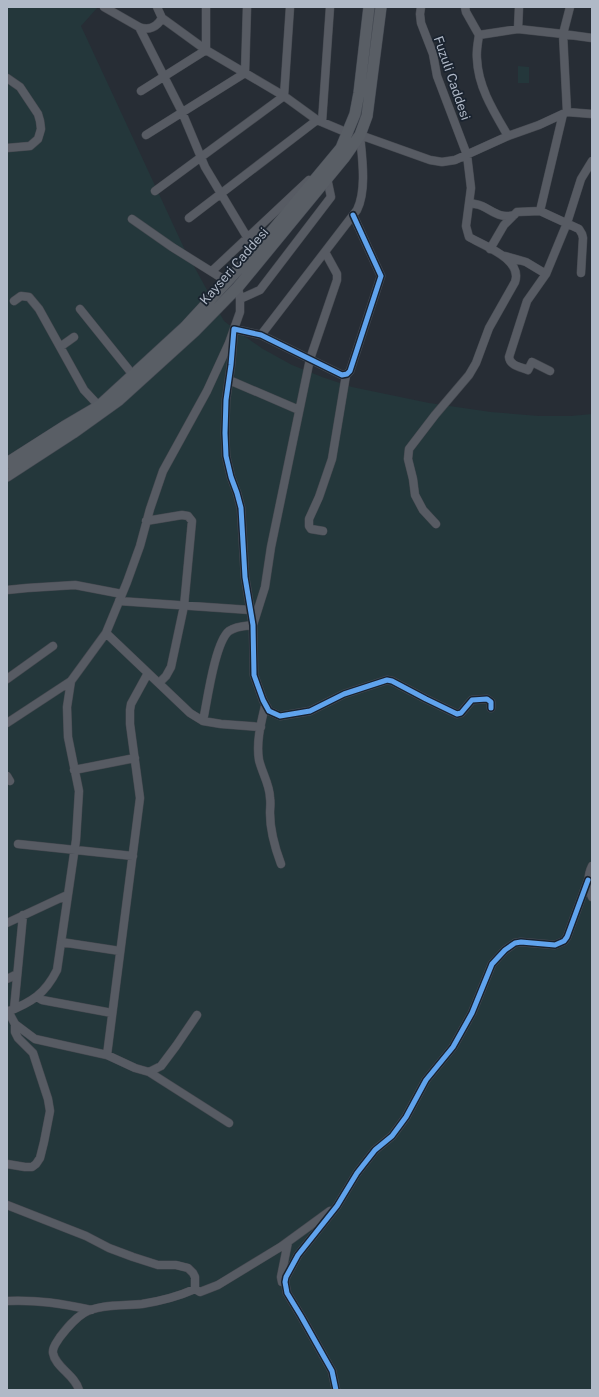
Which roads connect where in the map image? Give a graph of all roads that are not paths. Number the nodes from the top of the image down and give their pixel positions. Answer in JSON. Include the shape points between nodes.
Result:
{"nodes":[{"id":1,"x":104,"y":7,"type":"edge"},
{"id":2,"x":157,"y":7,"type":"edge"},
{"id":3,"x":206,"y":7,"type":"edge"},
{"id":4,"x":247,"y":7,"type":"edge"},
{"id":5,"x":290,"y":7,"type":"edge"},
{"id":6,"x":330,"y":7,"type":"edge"},
{"id":7,"x":369,"y":7,"type":"edge"},
{"id":8,"x":381,"y":7,"type":"edge"},
{"id":9,"x":421,"y":7,"type":"edge"},
{"id":10,"x":465,"y":7,"type":"edge"},
{"id":11,"x":520,"y":7,"type":"edge"},
{"id":12,"x":570,"y":7,"type":"edge"},
{"id":13,"x":162,"y":18,"type":"junction"},
{"id":14,"x":139,"y":28,"type":"junction"},
{"id":15,"x":518,"y":29,"type":"junction"},
{"id":16,"x":479,"y":34,"type":"junction"},
{"id":17,"x":563,"y":34,"type":"junction"},
{"id":18,"x":592,"y":38,"type":"edge"},
{"id":19,"x":206,"y":50,"type":"junction"},
{"id":20,"x":245,"y":73,"type":"junction"},
{"id":21,"x":164,"y":77,"type":"junction"},
{"id":22,"x":7,"y":78,"type":"edge"},
{"id":23,"x":141,"y":91,"type":"dead end"},
{"id":24,"x":284,"y":96,"type":"junction"},
{"id":25,"x":182,"y":112,"type":"junction"},
{"id":26,"x":565,"y":113,"type":"junction"},
{"id":27,"x":592,"y":114,"type":"edge"},
{"id":28,"x":320,"y":121,"type":"junction"},
{"id":29,"x":348,"y":133,"type":"junction"},
{"id":30,"x":146,"y":135,"type":"dead end"},
{"id":31,"x":360,"y":135,"type":"junction"},
{"id":32,"x":508,"y":136,"type":"junction"},
{"id":33,"x":7,"y":148,"type":"edge"},
{"id":34,"x":467,"y":155,"type":"junction"},
{"id":35,"x":201,"y":157,"type":"junction"},
{"id":36,"x":330,"y":160,"type":"junction"},
{"id":37,"x":592,"y":161,"type":"edge"},
{"id":38,"x":327,"y":178,"type":"junction"},
{"id":39,"x":155,"y":191,"type":"dead end"},
{"id":40,"x":220,"y":194,"type":"junction"},
{"id":41,"x":469,"y":203,"type":"junction"},
{"id":42,"x":540,"y":211,"type":"junction"},
{"id":43,"x":353,"y":215,"type":"junction"},
{"id":44,"x":514,"y":215,"type":"junction"},
{"id":45,"x":189,"y":218,"type":"dead end"},
{"id":46,"x":132,"y":219,"type":"dead end"},
{"id":47,"x":567,"y":223,"type":"junction"},
{"id":48,"x":247,"y":237,"type":"junction"},
{"id":49,"x":257,"y":249,"type":"junction"},
{"id":50,"x":490,"y":249,"type":"junction"},
{"id":51,"x":325,"y":252,"type":"junction"},
{"id":52,"x":504,"y":256,"type":"junction"},
{"id":53,"x":212,"y":271,"type":"junction"},
{"id":54,"x":581,"y":273,"type":"dead end"},
{"id":55,"x":546,"y":274,"type":"junction"},
{"id":56,"x":233,"y":284,"type":"junction"},
{"id":57,"x":240,"y":299,"type":"junction"},
{"id":58,"x":14,"y":301,"type":"dead end"},
{"id":59,"x":80,"y":309,"type":"dead end"},
{"id":60,"x":234,"y":329,"type":"junction"},
{"id":61,"x":261,"y":335,"type":"junction"},
{"id":62,"x":74,"y":337,"type":"dead end"},
{"id":63,"x":60,"y":347,"type":"junction"},
{"id":64,"x":310,"y":359,"type":"junction"},
{"id":65,"x":550,"y":371,"type":"dead end"},
{"id":66,"x":133,"y":375,"type":"junction"},
{"id":67,"x":346,"y":375,"type":"junction"},
{"id":68,"x":229,"y":380,"type":"junction"},
{"id":69,"x":98,"y":406,"type":"junction"},
{"id":70,"x":299,"y":410,"type":"junction"},
{"id":71,"x":7,"y":463,"type":"edge"},
{"id":72,"x":7,"y":476,"type":"edge"},
{"id":73,"x":146,"y":522,"type":"junction"},
{"id":74,"x":436,"y":524,"type":"dead end"},
{"id":75,"x":323,"y":531,"type":"dead end"},
{"id":76,"x":7,"y":590,"type":"edge"},
{"id":77,"x":121,"y":598,"type":"junction"},
{"id":78,"x":184,"y":606,"type":"junction"},
{"id":79,"x":250,"y":610,"type":"junction"},
{"id":80,"x":253,"y":625,"type":"junction"},
{"id":81,"x":106,"y":633,"type":"junction"},
{"id":82,"x":53,"y":646,"type":"dead end"},
{"id":83,"x":148,"y":673,"type":"junction"},
{"id":84,"x":7,"y":679,"type":"edge"},
{"id":85,"x":71,"y":681,"type":"junction"},
{"id":86,"x":159,"y":683,"type":"junction"},
{"id":87,"x":265,"y":706,"type":"junction"},
{"id":88,"x":491,"y":708,"type":"dead end"},
{"id":89,"x":203,"y":721,"type":"junction"},
{"id":90,"x":7,"y":723,"type":"edge"},
{"id":91,"x":261,"y":727,"type":"junction"},
{"id":92,"x":135,"y":758,"type":"junction"},
{"id":93,"x":74,"y":770,"type":"junction"},
{"id":94,"x":18,"y":844,"type":"dead end"},
{"id":95,"x":74,"y":851,"type":"junction"},
{"id":96,"x":133,"y":856,"type":"junction"},
{"id":97,"x":281,"y":864,"type":"dead end"},
{"id":98,"x":592,"y":866,"type":"edge"},
{"id":99,"x":588,"y":880,"type":"junction"},
{"id":100,"x":67,"y":895,"type":"junction"},
{"id":101,"x":592,"y":897,"type":"edge"},
{"id":102,"x":23,"y":915,"type":"junction"},
{"id":103,"x":7,"y":923,"type":"edge"},
{"id":104,"x":61,"y":942,"type":"junction"},
{"id":105,"x":120,"y":951,"type":"junction"},
{"id":106,"x":17,"y":974,"type":"junction"},
{"id":107,"x":7,"y":979,"type":"edge"},
{"id":108,"x":37,"y":997,"type":"junction"},
{"id":109,"x":10,"y":1011,"type":"edge"},
{"id":110,"x":112,"y":1013,"type":"junction"},
{"id":111,"x":198,"y":1015,"type":"dead end"},
{"id":112,"x":15,"y":1024,"type":"junction"},
{"id":113,"x":107,"y":1055,"type":"junction"},
{"id":114,"x":148,"y":1072,"type":"junction"},
{"id":115,"x":229,"y":1123,"type":"dead end"},
{"id":116,"x":7,"y":1164,"type":"edge"},
{"id":117,"x":7,"y":1205,"type":"edge"},
{"id":118,"x":337,"y":1206,"type":"junction"},
{"id":119,"x":288,"y":1242,"type":"junction"},
{"id":120,"x":285,"y":1288,"type":"junction"},
{"id":121,"x":195,"y":1289,"type":"junction"},
{"id":122,"x":7,"y":1301,"type":"edge"},
{"id":123,"x":91,"y":1310,"type":"junction"},
{"id":124,"x":79,"y":1390,"type":"edge"},
{"id":125,"x":336,"y":1390,"type":"edge"}],
"edges":[{"from":1,"to":14,"type":"street"},
{"from":2,"to":13,"type":"street"},
{"from":3,"to":19,"type":"street"},
{"from":4,"to":20,"type":"street"},
{"from":5,"to":24,"type":"street"},
{"from":6,"to":28,"type":"street"},
{"from":7,"to":29,"type":"main road","name":"Kayseri Caddesi","via":[[359,93]]},
{"from":8,"to":31,"type":"main road","name":"Kayseri Caddesi","via":[[370,99]]},
{"from":9,"to":34,"type":"street","name":"Fuzuli Caddesi","via":[[421,23],[433,54],[437,76]]},
{"from":10,"to":16,"type":"street"},
{"from":11,"to":15,"type":"street"},
{"from":12,"to":17,"type":"street"},
{"from":13,"to":14,"type":"street","via":[[150,29]]},
{"from":13,"to":19,"type":"street"},
{"from":14,"to":21,"type":"street"},
{"from":15,"to":16,"type":"street"},
{"from":15,"to":17,"type":"street"},
{"from":16,"to":32,"type":"street","via":[[476,58],[480,82]]},
{"from":17,"to":18,"type":"street"},
{"from":17,"to":26,"type":"street"},
{"from":19,"to":20,"type":"street"},
{"from":19,"to":21,"type":"street"},
{"from":20,"to":24,"type":"street"},
{"from":20,"to":25,"type":"street"},
{"from":21,"to":23,"type":"street"},
{"from":21,"to":25,"type":"street"},
{"from":22,"to":33,"type":"street","via":[[20,88],[38,114],[41,129],[38,139],[30,146]]},
{"from":24,"to":28,"type":"street"},
{"from":24,"to":35,"type":"street"},
{"from":25,"to":30,"type":"street"},
{"from":25,"to":35,"type":"street"},
{"from":26,"to":27,"type":"street"},
{"from":26,"to":32,"type":"street"},
{"from":26,"to":42,"type":"street"},
{"from":28,"to":29,"type":"street"},
{"from":28,"to":40,"type":"street"},
{"from":29,"to":36,"type":"main road","name":"Kayseri Caddesi","via":[[341,148]]},
{"from":31,"to":34,"type":"street","via":[[430,160],[442,162]]},
{"from":31,"to":38,"type":"main road","name":"Kayseri Caddesi"},
{"from":31,"to":43,"type":"street","via":[[364,170],[360,204]]},
{"from":32,"to":34,"type":"street"},
{"from":34,"to":41,"type":"street","name":"Fuzuli Caddesi","via":[[471,188]]},
{"from":35,"to":39,"type":"street"},
{"from":35,"to":40,"type":"street"},
{"from":36,"to":48,"type":"street"},
{"from":36,"to":49,"type":"main road","name":"Kayseri Caddesi"},
{"from":37,"to":47,"type":"street","via":[[581,179]]},
{"from":38,"to":56,"type":"main road","name":"Kayseri Caddesi"},
{"from":38,"to":57,"type":"street","via":[[331,197],[260,290]]},
{"from":40,"to":45,"type":"street"},
{"from":40,"to":48,"type":"street"},
{"from":41,"to":44,"type":"street","via":[[480,205],[503,217]]},
{"from":41,"to":50,"type":"street","name":"Fuzuli Caddesi","via":[[466,232],[469,237]]},
{"from":42,"to":44,"type":"street","via":[[517,212]]},
{"from":42,"to":47,"type":"street"},
{"from":43,"to":51,"type":"street"},
{"from":43,"to":67,"type":"street","via":[[381,276],[350,371]]},
{"from":44,"to":50,"type":"street","via":[[504,225]]},
{"from":46,"to":53,"type":"street"},
{"from":47,"to":54,"type":"street","via":[[579,229],[582,234]]},
{"from":47,"to":55,"type":"street"},
{"from":48,"to":49,"type":"street"},
{"from":48,"to":53,"type":"street"},
{"from":49,"to":56,"type":"main road","name":"Kayseri Caddesi"},
{"from":50,"to":52,"type":"street"},
{"from":51,"to":61,"type":"street"},
{"from":51,"to":64,"type":"street","via":[[337,274],[337,280]]},
{"from":52,"to":55,"type":"street","via":[[526,262]]},
{"from":52,"to":74,"type":"street","via":[[516,271],[516,278],[489,328],[476,363],[409,450],[408,459],[415,495],[423,510]]},
{"from":53,"to":56,"type":"street"},
{"from":55,"to":65,"type":"street","via":[[527,301],[509,359],[511,363],[528,370],[532,362]]},
{"from":56,"to":57,"type":"street"},
{"from":56,"to":66,"type":"main road","name":"Kayseri Caddesi"},
{"from":56,"to":72,"type":"main road","name":"Kayseri Caddesi","via":[[195,330],[119,400]]},
{"from":57,"to":60,"type":"street","via":[[240,312]]},
{"from":58,"to":63,"type":"street","via":[[21,296],[29,296]]},
{"from":59,"to":66,"type":"street"},
{"from":60,"to":61,"type":"street"},
{"from":60,"to":68,"type":"street"},
{"from":60,"to":73,"type":"street","via":[[206,391],[163,471]]},
{"from":61,"to":64,"type":"street"},
{"from":62,"to":63,"type":"street"},
{"from":63,"to":69,"type":"street","via":[[84,390]]},
{"from":64,"to":67,"type":"street"},
{"from":64,"to":70,"type":"street"},
{"from":66,"to":69,"type":"main road","name":"Kayseri Caddesi"},
{"from":67,"to":75,"type":"street","via":[[332,459],[308,522],[310,529]]},
{"from":68,"to":70,"type":"street"},
{"from":68,"to":79,"type":"street","via":[[226,400],[226,456],[241,508],[245,577]]},
{"from":69,"to":71,"type":"main road","name":"Kayseri Caddesi"},
{"from":70,"to":80,"type":"street","via":[[265,587]]},
{"from":73,"to":77,"type":"street"},
{"from":73,"to":78,"type":"street","via":[[182,515],[188,516],[192,521]]},
{"from":76,"to":77,"type":"street","via":[[75,586]]},
{"from":77,"to":78,"type":"street"},
{"from":77,"to":81,"type":"street"},
{"from":78,"to":79,"type":"street"},
{"from":78,"to":86,"type":"street","via":[[171,667]]},
{"from":79,"to":80,"type":"street"},
{"from":80,"to":87,"type":"street","via":[[254,675]]},
{"from":80,"to":89,"type":"street","via":[[236,627],[226,633],[217,654]]},
{"from":81,"to":83,"type":"street"},
{"from":81,"to":85,"type":"street"},
{"from":82,"to":84,"type":"street"},
{"from":83,"to":86,"type":"street"},
{"from":83,"to":92,"type":"street","via":[[130,710]]},
{"from":85,"to":90,"type":"street"},
{"from":85,"to":93,"type":"street","via":[[68,737]]},
{"from":86,"to":89,"type":"street","via":[[190,713]]},
{"from":87,"to":88,"type":"street","via":[[280,716],[310,711],[344,694],[390,680],[457,714],[472,700],[489,700]]},
{"from":87,"to":91,"type":"street"},
{"from":89,"to":91,"type":"street"},
{"from":91,"to":97,"type":"street","via":[[258,743],[259,760],[269,786],[272,831]]},
{"from":92,"to":93,"type":"street"},
{"from":92,"to":96,"type":"street","via":[[140,798]]},
{"from":93,"to":95,"type":"street","via":[[79,791]]},
{"from":94,"to":95,"type":"street"},
{"from":95,"to":96,"type":"street"},
{"from":95,"to":100,"type":"street"},
{"from":96,"to":105,"type":"street"},
{"from":98,"to":99,"type":"street"},
{"from":99,"to":101,"type":"street"},
{"from":99,"to":118,"type":"street","via":[[564,941],[550,946],[515,943],[492,964],[472,1013],[453,1047],[426,1080],[406,1117],[392,1136],[375,1150],[357,1173]]},
{"from":100,"to":102,"type":"street"},
{"from":100,"to":104,"type":"street"},
{"from":102,"to":103,"type":"street"},
{"from":102,"to":106,"type":"street"},
{"from":104,"to":105,"type":"street"},
{"from":104,"to":108,"type":"street","via":[[57,970],[51,983]]},
{"from":105,"to":110,"type":"street"},
{"from":106,"to":107,"type":"street"},
{"from":106,"to":109,"type":"street"},
{"from":108,"to":109,"type":"street"},
{"from":108,"to":110,"type":"street"},
{"from":109,"to":112,"type":"street"},
{"from":110,"to":113,"type":"street"},
{"from":111,"to":114,"type":"street","via":[[160,1066]]},
{"from":112,"to":113,"type":"street","via":[[35,1039]]},
{"from":112,"to":116,"type":"street","via":[[18,1038],[33,1053],[50,1111],[40,1158],[36,1164],[25,1167]]},
{"from":113,"to":114,"type":"street"},
{"from":114,"to":115,"type":"street"},
{"from":117,"to":121,"type":"street","via":[[133,1257],[158,1265],[188,1268],[194,1273]]},
{"from":118,"to":119,"type":"street"},
{"from":118,"to":120,"type":"street","via":[[298,1255],[286,1277]]},
{"from":119,"to":120,"type":"street","via":[[281,1277]]},
{"from":119,"to":121,"type":"street","via":[[218,1285],[202,1292]]},
{"from":120,"to":125,"type":"street","via":[[332,1371]]},
{"from":121,"to":123,"type":"street","via":[[175,1297],[142,1304]]},
{"from":122,"to":123,"type":"street","via":[[63,1303]]},
{"from":123,"to":124,"type":"street","via":[[74,1321],[52,1350],[54,1358],[77,1383]]}]}
